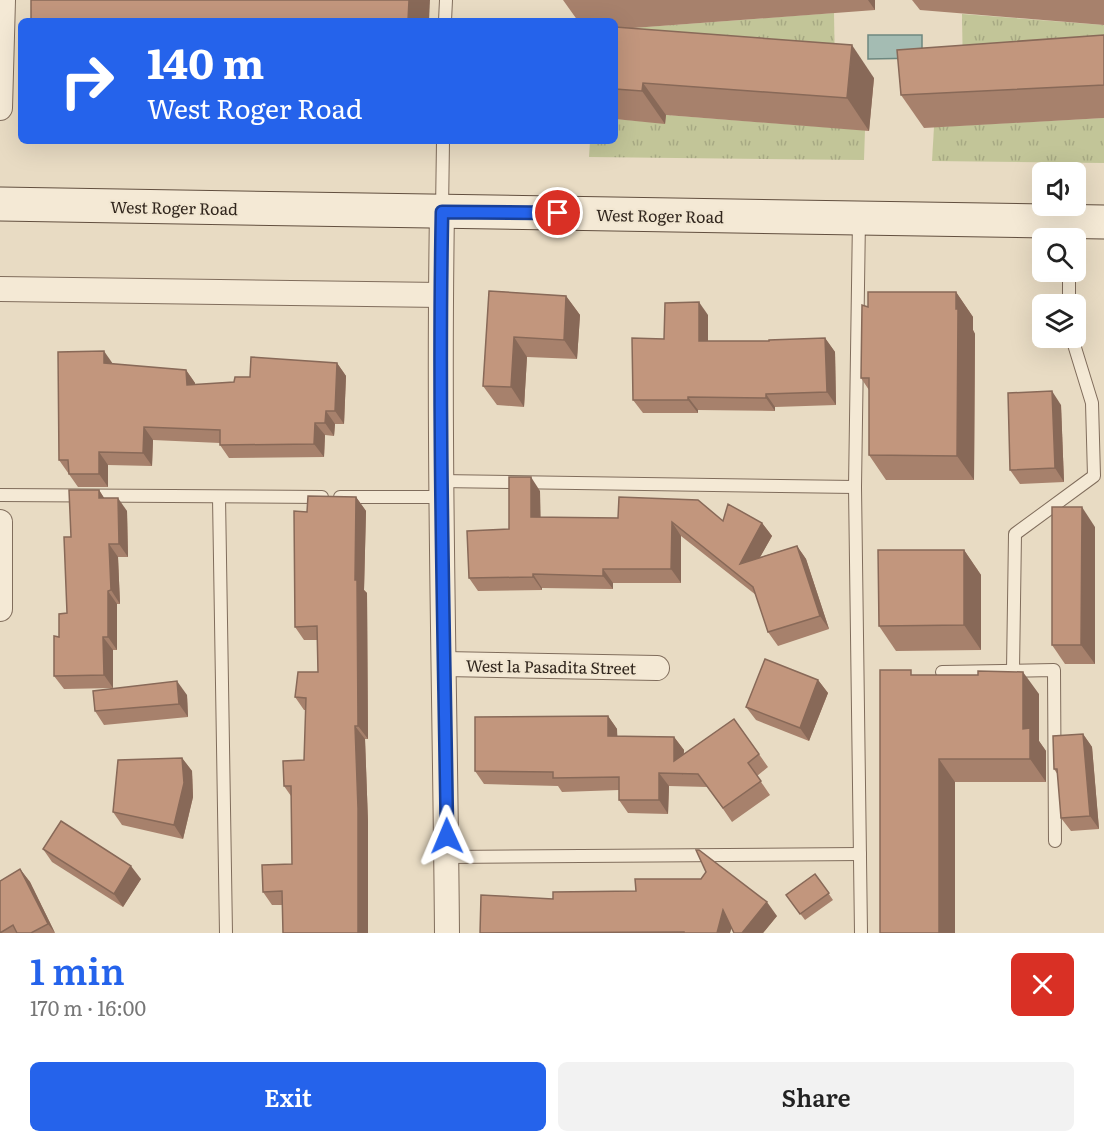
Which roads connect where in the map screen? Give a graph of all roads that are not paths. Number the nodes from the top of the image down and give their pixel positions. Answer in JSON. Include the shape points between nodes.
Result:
{"nodes":[{"id":1,"x":3,"y":0,"type":"edge"},
{"id":2,"x":446,"y":0,"type":"edge"},
{"id":3,"x":445,"y":18,"type":"edge"},
{"id":4,"x":0,"y":108,"type":"edge"},
{"id":5,"x":444,"y":144,"type":"edge"},
{"id":6,"x":0,"y":204,"type":"edge"},
{"id":7,"x":442,"y":212,"type":"junction"},
{"id":8,"x":859,"y":218,"type":"junction"},
{"id":9,"x":1104,"y":222,"type":"edge"},
{"id":10,"x":1033,"y":228,"type":"edge"},
{"id":11,"x":1077,"y":228,"type":"edge"},
{"id":12,"x":0,"y":289,"type":"edge"},
{"id":13,"x":441,"y":295,"type":"junction"},
{"id":14,"x":1076,"y":348,"type":"edge"},
{"id":15,"x":1098,"y":406,"type":"edge"},
{"id":16,"x":1099,"y":477,"type":"edge"},
{"id":17,"x":855,"y":487,"type":"junction"},
{"id":18,"x":440,"y":489,"type":"junction"},
{"id":19,"x":0,"y":495,"type":"edge"},
{"id":20,"x":219,"y":497,"type":"junction"},
{"id":21,"x":0,"y":522,"type":"edge"},
{"id":22,"x":0,"y":609,"type":"edge"},
{"id":23,"x":445,"y":664,"type":"junction"},
{"id":24,"x":657,"y":668,"type":"dead end"},
{"id":25,"x":1013,"y":670,"type":"junction"},
{"id":26,"x":942,"y":672,"type":"edge"},
{"id":27,"x":1055,"y":841,"type":"dead end"},
{"id":28,"x":860,"y":854,"type":"junction"},
{"id":29,"x":447,"y":857,"type":"junction"},
{"id":30,"x":226,"y":933,"type":"edge"},
{"id":31,"x":447,"y":933,"type":"edge"},
{"id":32,"x":861,"y":933,"type":"edge"}],
"edges":[{"from":1,"to":4,"type":"street"},
{"from":2,"to":3,"type":"lane"},
{"from":5,"to":7,"type":"lane"},
{"from":6,"to":7,"type":"street","name":"West Roger Road"},
{"from":7,"to":8,"type":"street","name":"West Roger Road"},
{"from":7,"to":13,"type":"street"},
{"from":8,"to":10,"type":"street","name":"West Roger Road"},
{"from":8,"to":17,"type":"lane"},
{"from":9,"to":11,"type":"street","name":"West Roger Road"},
{"from":12,"to":13,"type":"street"},
{"from":13,"to":18,"type":"street"},
{"from":14,"to":15,"type":"lane"},
{"from":15,"to":16,"type":"lane"},
{"from":16,"to":25,"type":"lane","via":[[1015,534]]},
{"from":17,"to":18,"type":"lane"},
{"from":17,"to":28,"type":"lane"},
{"from":18,"to":20,"type":"lane"},
{"from":18,"to":23,"type":"street"},
{"from":19,"to":20,"type":"lane"},
{"from":20,"to":30,"type":"lane"},
{"from":21,"to":22,"type":"street"},
{"from":23,"to":24,"type":"street","name":"West la Pasadita Street"},
{"from":23,"to":29,"type":"street"},
{"from":25,"to":26,"type":"lane"},
{"from":25,"to":27,"type":"lane","via":[[1054,670]]},
{"from":28,"to":29,"type":"lane"},
{"from":28,"to":32,"type":"lane"},
{"from":29,"to":31,"type":"street"}]}
